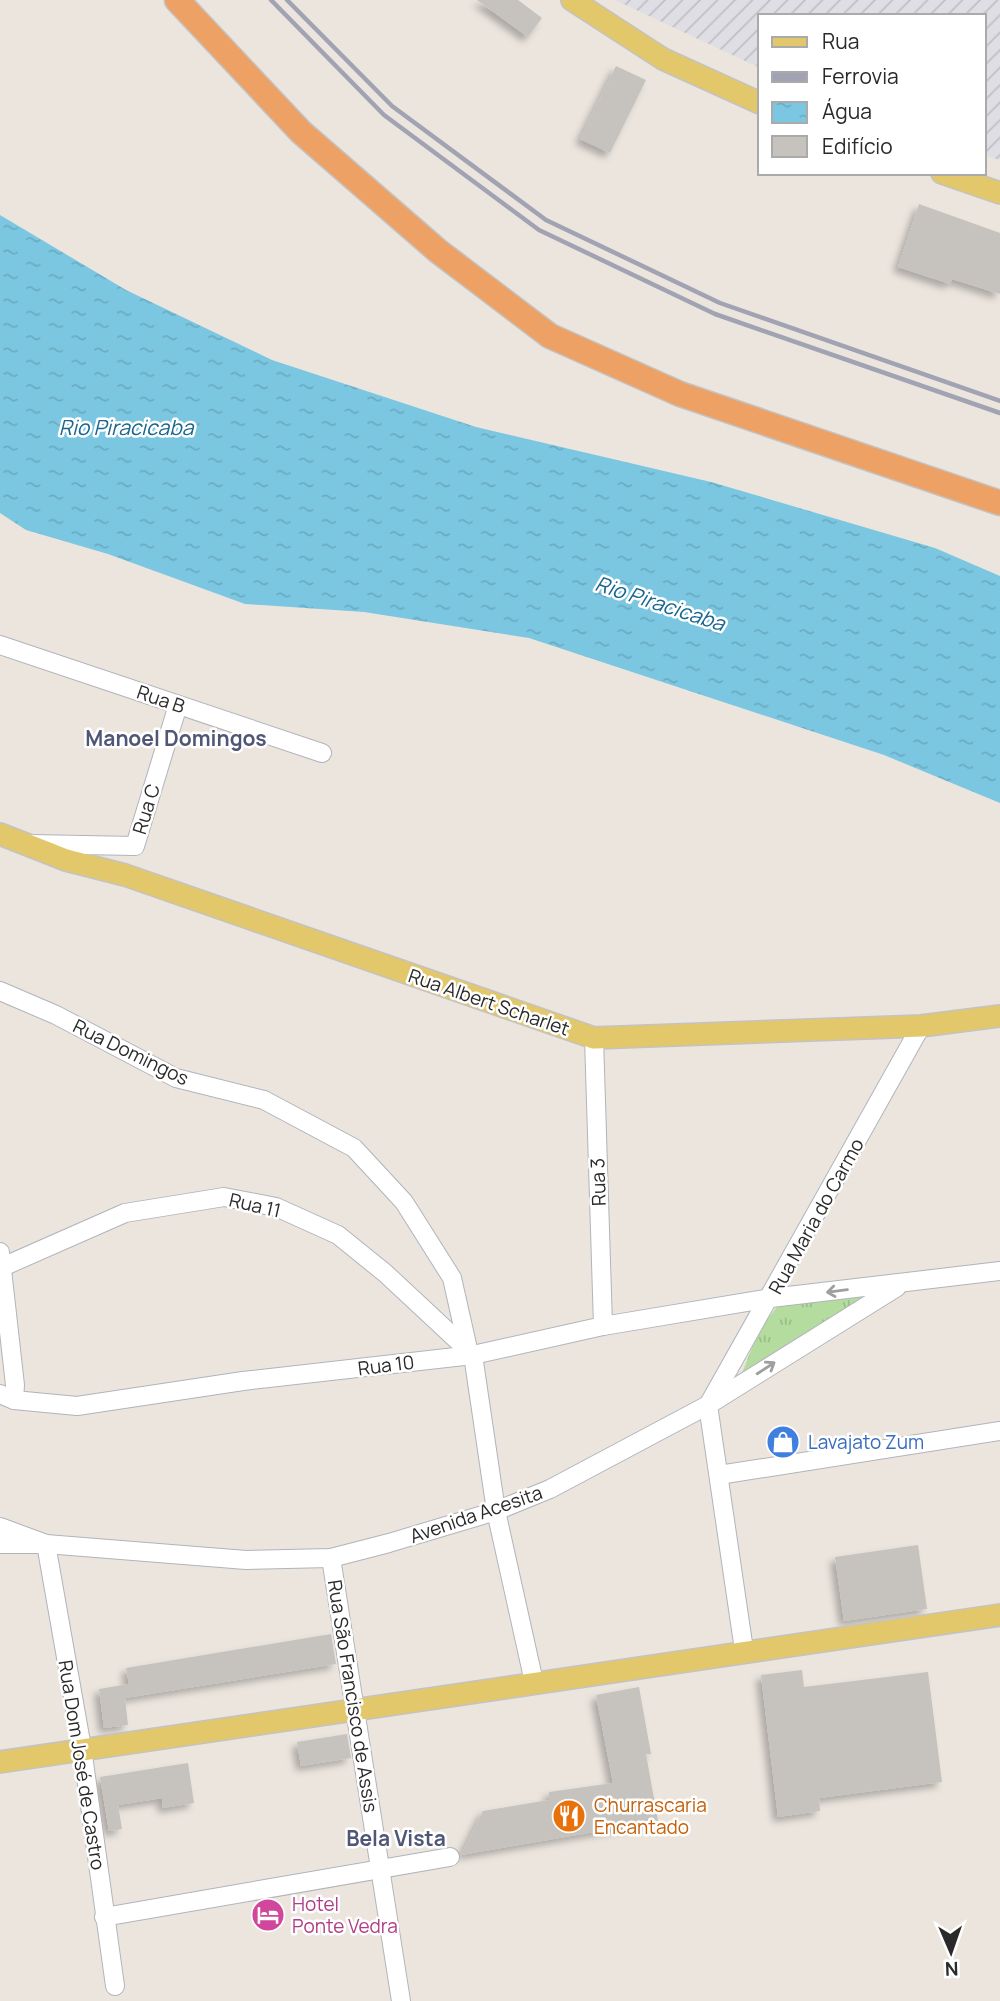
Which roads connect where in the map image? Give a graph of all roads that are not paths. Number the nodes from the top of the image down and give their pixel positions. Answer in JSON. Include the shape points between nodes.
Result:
{"nodes":[{"id":1,"x":177,"y":0,"type":"edge"},
{"id":2,"x":572,"y":0,"type":"edge"},
{"id":3,"x":758,"y":102,"type":"edge"},
{"id":4,"x":948,"y":175,"type":"edge"},
{"id":5,"x":1000,"y":193,"type":"edge"},
{"id":6,"x":1000,"y":503,"type":"edge"},
{"id":7,"x":0,"y":645,"type":"edge"},
{"id":8,"x":177,"y":705,"type":"junction"},
{"id":9,"x":322,"y":753,"type":"dead end"},
{"id":10,"x":0,"y":834,"type":"edge"},
{"id":11,"x":24,"y":844,"type":"junction"},
{"id":12,"x":0,"y":991,"type":"edge"},
{"id":13,"x":1000,"y":1016,"type":"edge"},
{"id":14,"x":921,"y":1026,"type":"junction"},
{"id":15,"x":594,"y":1038,"type":"junction"},
{"id":16,"x":1,"y":1263,"type":"edge"},
{"id":17,"x":1000,"y":1271,"type":"edge"},
{"id":18,"x":903,"y":1283,"type":"junction"},
{"id":19,"x":771,"y":1298,"type":"junction"},
{"id":20,"x":603,"y":1326,"type":"junction"},
{"id":21,"x":471,"y":1352,"type":"junction"},
{"id":22,"x":7,"y":1397,"type":"edge"},
{"id":23,"x":708,"y":1405,"type":"junction"},
{"id":24,"x":1000,"y":1431,"type":"edge"},
{"id":25,"x":719,"y":1475,"type":"junction"},
{"id":26,"x":496,"y":1510,"type":"junction"},
{"id":27,"x":0,"y":1527,"type":"edge"},
{"id":28,"x":0,"y":1544,"type":"edge"},
{"id":29,"x":46,"y":1544,"type":"junction"},
{"id":30,"x":331,"y":1558,"type":"junction"},
{"id":31,"x":1000,"y":1615,"type":"edge"},
{"id":32,"x":744,"y":1650,"type":"junction"},
{"id":33,"x":534,"y":1682,"type":"junction"},
{"id":34,"x":355,"y":1708,"type":"junction"},
{"id":35,"x":82,"y":1748,"type":"junction"},
{"id":36,"x":0,"y":1762,"type":"edge"},
{"id":37,"x":450,"y":1857,"type":"dead end"},
{"id":38,"x":380,"y":1868,"type":"junction"},
{"id":39,"x":104,"y":1917,"type":"junction"},
{"id":40,"x":115,"y":1986,"type":"dead end"},
{"id":41,"x":401,"y":2001,"type":"edge"}],
"edges":[{"from":1,"to":6,"type":"highway","via":[[301,132],[438,251],[550,336],[680,394]]},
{"from":2,"to":3,"type":"main road","via":[[663,59]]},
{"from":4,"to":5,"type":"main road"},
{"from":7,"to":8,"type":"street","name":"Rua B"},
{"from":8,"to":9,"type":"street","name":"Rua B"},
{"from":8,"to":11,"type":"street","name":"Rua C","via":[[135,846]]},
{"from":10,"to":11,"type":"main road","name":"Rua Albert Scharlet"},
{"from":11,"to":15,"type":"main road","name":"Rua Albert Scharlet"},
{"from":12,"to":21,"type":"street","name":"Rua Domingos","via":[[176,1078],[264,1100],[354,1148],[404,1202],[452,1278]]},
{"from":13,"to":14,"type":"main road","name":"Rua Albert Scharlet"},
{"from":14,"to":15,"type":"main road","name":"Rua Albert Scharlet"},
{"from":14,"to":19,"type":"street","name":"Rua Maria do Carmo"},
{"from":15,"to":20,"type":"street","name":"Rua 3"},
{"from":16,"to":21,"type":"street","name":"Rua 11","via":[[125,1213],[223,1197],[276,1207],[338,1235]]},
{"from":16,"to":22,"type":"street","via":[[15,1385]]},
{"from":17,"to":18,"type":"street","name":"Rua 10"},
{"from":18,"to":19,"type":"street","name":"Rua 10","one_way":true},
{"from":23,"to":18,"type":"street","name":"Avenida Acesita","one_way":true},
{"from":19,"to":20,"type":"street","name":"Rua 10"},
{"from":19,"to":23,"type":"street","name":"Rua Maria do Carmo"},
{"from":20,"to":21,"type":"street","name":"Rua 10"},
{"from":21,"to":22,"type":"street","name":"Rua 10","via":[[78,1406]]},
{"from":21,"to":26,"type":"street","name":"Rua Domingos"},
{"from":23,"to":25,"type":"street"},
{"from":23,"to":26,"type":"street","name":"Avenida Acesita","via":[[550,1489]]},
{"from":24,"to":25,"type":"street"},
{"from":25,"to":32,"type":"street"},
{"from":26,"to":30,"type":"street","name":"Avenida Acesita"},
{"from":26,"to":33,"type":"street","name":"Rua Domingos"},
{"from":27,"to":29,"type":"street","name":"Avenida Acesita"},
{"from":28,"to":29,"type":"street"},
{"from":29,"to":30,"type":"street","name":"Avenida Acesita","via":[[246,1560]]},
{"from":29,"to":35,"type":"street","name":"Rua Dom José de Castro"},
{"from":30,"to":34,"type":"street","name":"Rua São Francisco de Assis"},
{"from":31,"to":32,"type":"main road"},
{"from":32,"to":33,"type":"main road"},
{"from":33,"to":34,"type":"main road"},
{"from":34,"to":35,"type":"main road"},
{"from":34,"to":38,"type":"street","name":"Rua São Francisco de Assis"},
{"from":35,"to":36,"type":"main road"},
{"from":35,"to":39,"type":"street","name":"Rua Dom José de Castro"},
{"from":37,"to":38,"type":"street"},
{"from":38,"to":39,"type":"street"},
{"from":38,"to":41,"type":"street","name":"Rua São Francisco de Assis"},
{"from":39,"to":40,"type":"street","name":"Rua Dom José de Castro"}]}
